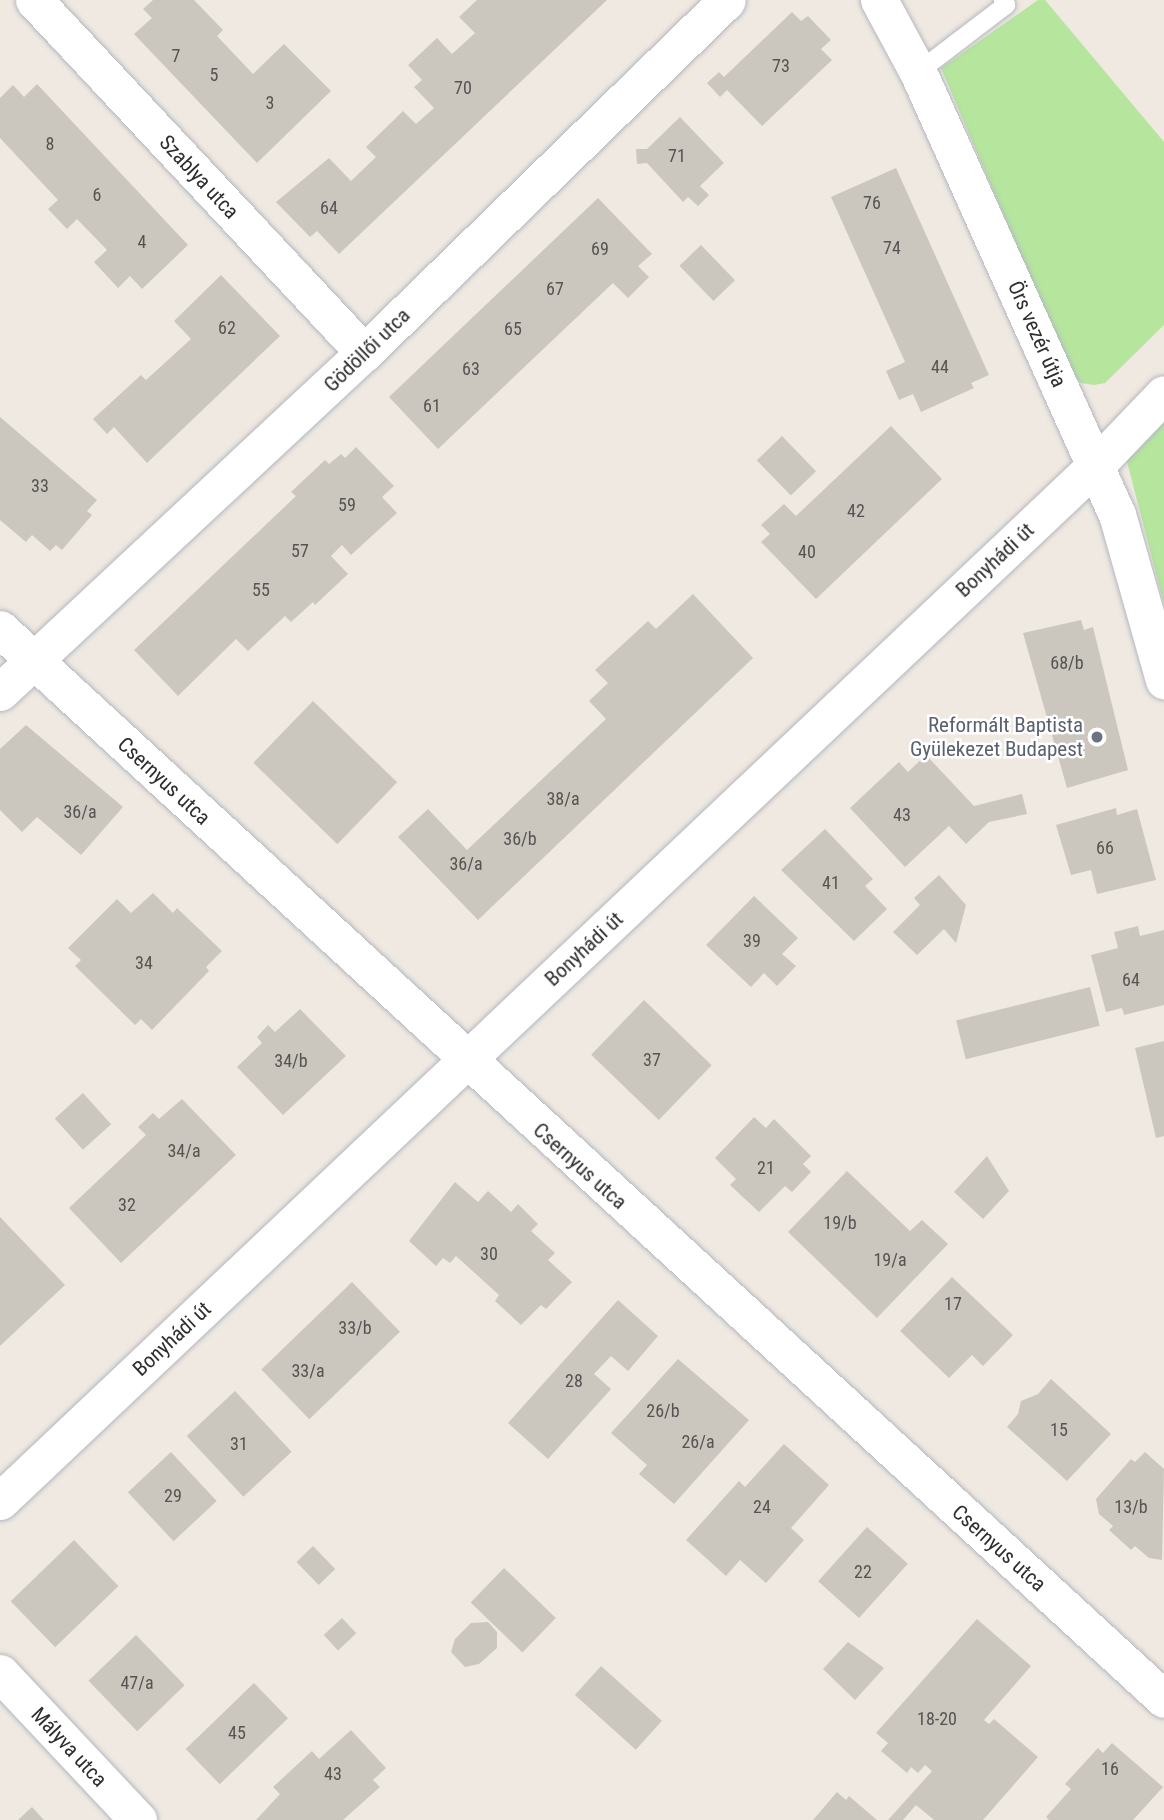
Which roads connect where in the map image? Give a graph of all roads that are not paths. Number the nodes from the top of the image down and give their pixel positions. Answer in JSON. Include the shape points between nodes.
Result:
{"nodes":[{"id":1,"x":34,"y":0,"type":"edge"},
{"id":2,"x":727,"y":0,"type":"edge"},
{"id":3,"x":879,"y":0,"type":"edge"},
{"id":4,"x":1003,"y":0,"type":"edge"},
{"id":5,"x":918,"y":72,"type":"junction"},
{"id":6,"x":365,"y":353,"type":"junction"},
{"id":7,"x":1164,"y":394,"type":"edge"},
{"id":8,"x":1096,"y":465,"type":"junction"},
{"id":9,"x":0,"y":629,"type":"edge"},
{"id":10,"x":33,"y":661,"type":"junction"},
{"id":11,"x":1164,"y":680,"type":"edge"},
{"id":12,"x":0,"y":692,"type":"edge"},
{"id":13,"x":466,"y":1061,"type":"junction"},
{"id":14,"x":0,"y":1501,"type":"edge"},
{"id":15,"x":0,"y":1674,"type":"edge"},
{"id":16,"x":1164,"y":1699,"type":"edge"},
{"id":17,"x":138,"y":1820,"type":"edge"}],
"edges":[{"from":1,"to":6,"type":"street","name":"Szablya utca"},
{"from":2,"to":6,"type":"street","name":"Gödöllői utca"},
{"from":3,"to":5,"type":"street","name":"Örs vezér útja"},
{"from":4,"to":5,"type":"lane","via":[[1006,5]]},
{"from":5,"to":8,"type":"street","name":"Örs vezér útja"},
{"from":6,"to":10,"type":"street","name":"Gödöllői utca"},
{"from":7,"to":8,"type":"street","name":"Bonyhádi út"},
{"from":8,"to":11,"type":"street","name":"Örs vezér útja","via":[[1117,514]]},
{"from":8,"to":13,"type":"street","name":"Bonyhádi út"},
{"from":9,"to":10,"type":"street","name":"Csernyus utca"},
{"from":10,"to":12,"type":"street","name":"Gödöllői utca"},
{"from":10,"to":13,"type":"street","name":"Csernyus utca"},
{"from":13,"to":14,"type":"street","name":"Bonyhádi út"},
{"from":13,"to":16,"type":"street","name":"Csernyus utca"},
{"from":15,"to":17,"type":"street","name":"Mályva utca"}]}
